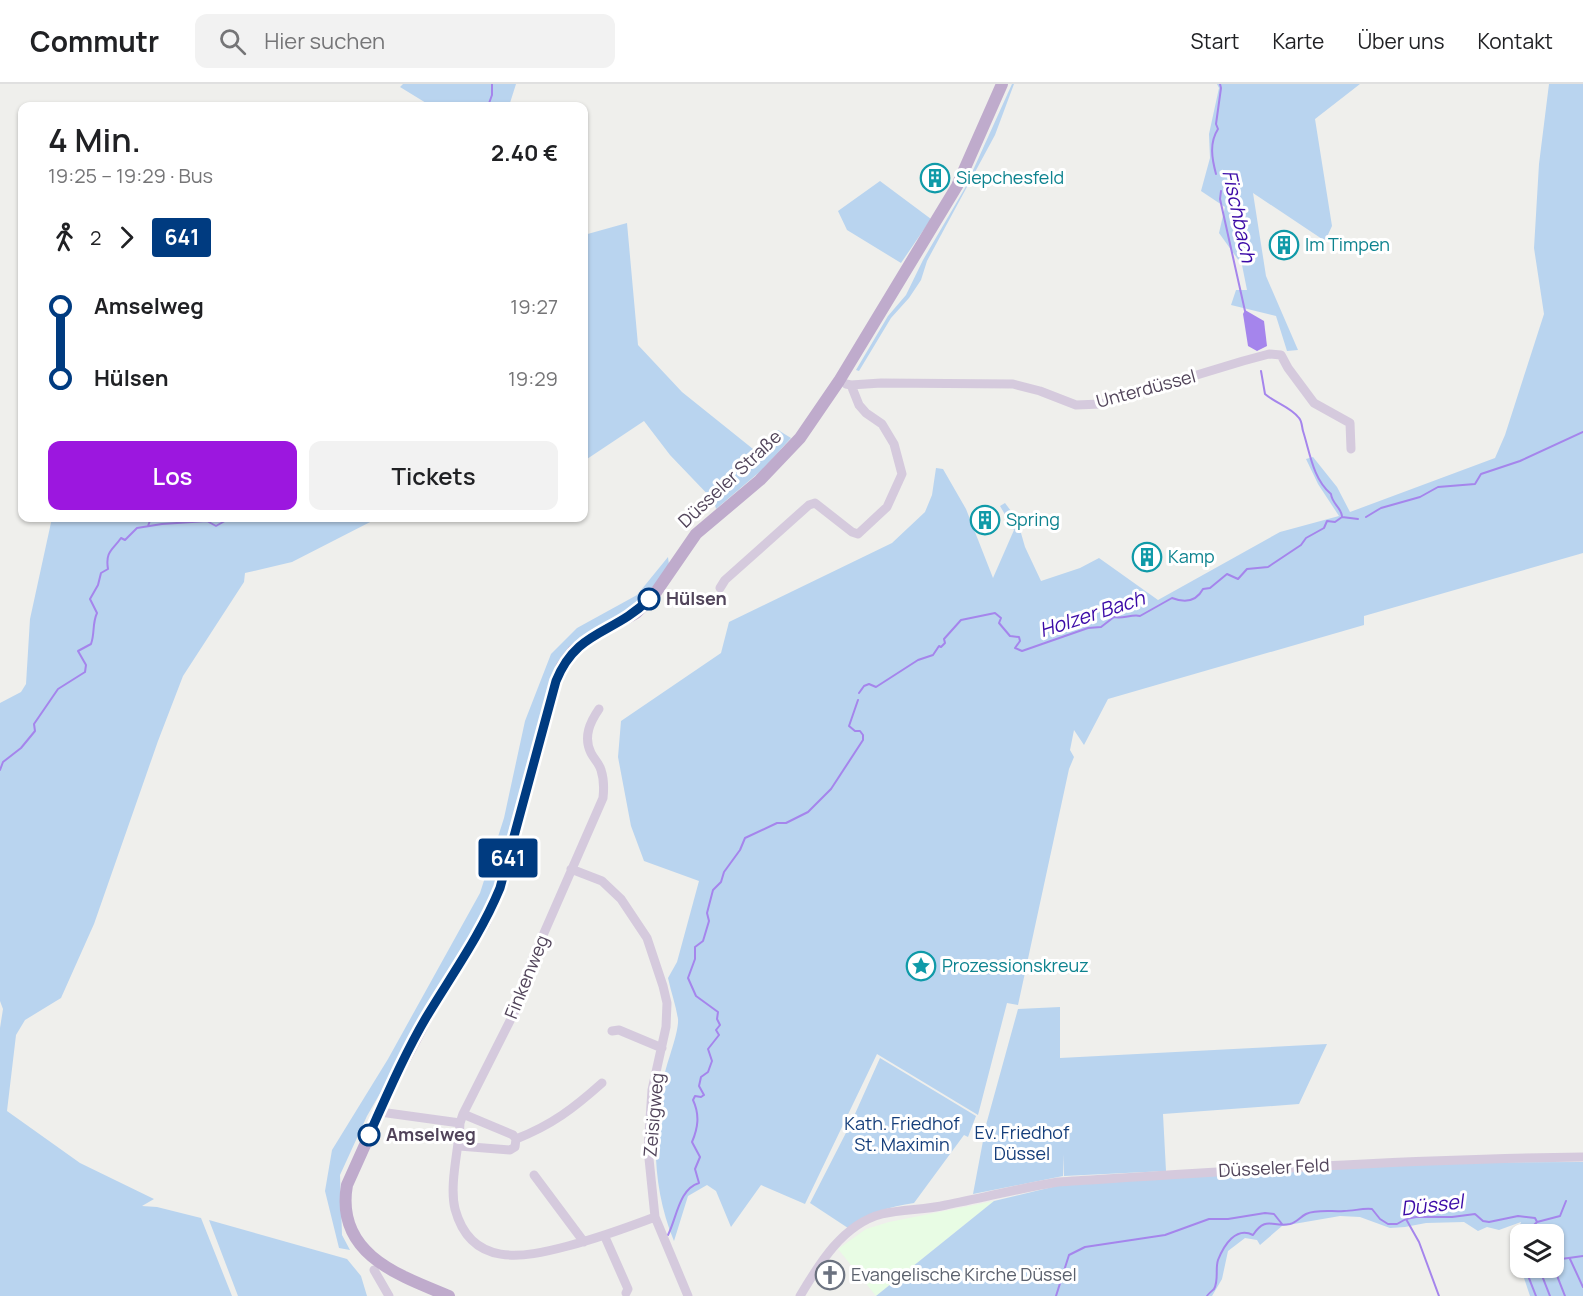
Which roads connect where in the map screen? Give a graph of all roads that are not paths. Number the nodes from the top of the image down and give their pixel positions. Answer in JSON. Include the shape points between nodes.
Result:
{"nodes":[{"id":1,"x":1002,"y":84,"type":"edge"},
{"id":2,"x":845,"y":383,"type":"junction"},
{"id":3,"x":1351,"y":449,"type":"dead end"},
{"id":4,"x":720,"y":588,"type":"dead end"},
{"id":5,"x":599,"y":708,"type":"dead end"},
{"id":6,"x":571,"y":869,"type":"junction"},
{"id":7,"x":612,"y":1031,"type":"dead end"},
{"id":8,"x":662,"y":1048,"type":"junction"},
{"id":9,"x":602,"y":1083,"type":"dead end"},
{"id":10,"x":380,"y":1112,"type":"junction"},
{"id":11,"x":461,"y":1118,"type":"junction"},
{"id":12,"x":516,"y":1139,"type":"junction"},
{"id":13,"x":459,"y":1146,"type":"junction"},
{"id":14,"x":1583,"y":1157,"type":"edge"},
{"id":15,"x":534,"y":1175,"type":"dead end"},
{"id":16,"x":655,"y":1217,"type":"junction"},
{"id":17,"x":605,"y":1237,"type":"junction"},
{"id":18,"x":584,"y":1242,"type":"junction"},
{"id":19,"x":374,"y":1270,"type":"dead end"},
{"id":20,"x":626,"y":1293,"type":"dead end"},
{"id":21,"x":389,"y":1296,"type":"edge"},
{"id":22,"x":449,"y":1296,"type":"edge"},
{"id":23,"x":688,"y":1296,"type":"edge"},
{"id":24,"x":800,"y":1296,"type":"edge"}],
"edges":[{"from":1,"to":2,"type":"main road","name":"Düsseler Straße","via":[[957,186]]},
{"from":2,"to":3,"type":"street","name":"Unterdüssel","via":[[1013,384],[1076,405],[1101,404],[1243,361],[1281,355],[1314,403],[1350,423]]},
{"from":2,"to":4,"type":"street","via":[[866,413],[882,424],[894,444],[902,474],[887,507],[858,534],[815,503],[809,505]]},
{"from":2,"to":10,"type":"main road","name":"Düsseler Straße","via":[[783,457],[696,534],[654,595],[636,612],[582,644],[562,666],[496,897],[484,924],[427,1017]]},
{"from":5,"to":6,"type":"street","name":"Finkenweg","via":[[587,737],[590,752],[601,767],[603,798]]},
{"from":6,"to":8,"type":"street","name":"Zeisigweg","via":[[602,881],[621,898],[647,938],[667,1003]]},
{"from":6,"to":11,"type":"street","name":"Finkenweg","via":[[524,981],[518,1005]]},
{"from":7,"to":8,"type":"street","name":"Zeisigweg","via":[[619,1030]]},
{"from":8,"to":16,"type":"street","name":"Zeisigweg","via":[[652,1090],[648,1149]]},
{"from":9,"to":12,"type":"street","via":[[573,1109]]},
{"from":10,"to":11,"type":"street"},
{"from":10,"to":22,"type":"main road","name":"Düsseler Straße","via":[[347,1185],[348,1221],[357,1242],[372,1258]]},
{"from":11,"to":12,"type":"street"},
{"from":11,"to":13,"type":"street","name":"Finkenweg"},
{"from":12,"to":13,"type":"street","via":[[510,1150]]},
{"from":13,"to":18,"type":"street","name":"Finkenweg","via":[[453,1190],[455,1209],[465,1231],[480,1246],[498,1255],[516,1257]]},
{"from":14,"to":24,"type":"street","name":"Düsseler Feld","via":[[1483,1158],[1058,1182],[870,1219],[840,1239]]},
{"from":15,"to":18,"type":"street"},
{"from":16,"to":17,"type":"street","name":"Finkenweg"},
{"from":16,"to":23,"type":"street","name":"Zeisigweg"},
{"from":17,"to":18,"type":"street","name":"Finkenweg"},
{"from":17,"to":20,"type":"street","via":[[628,1289]]},
{"from":19,"to":21,"type":"street"}]}
